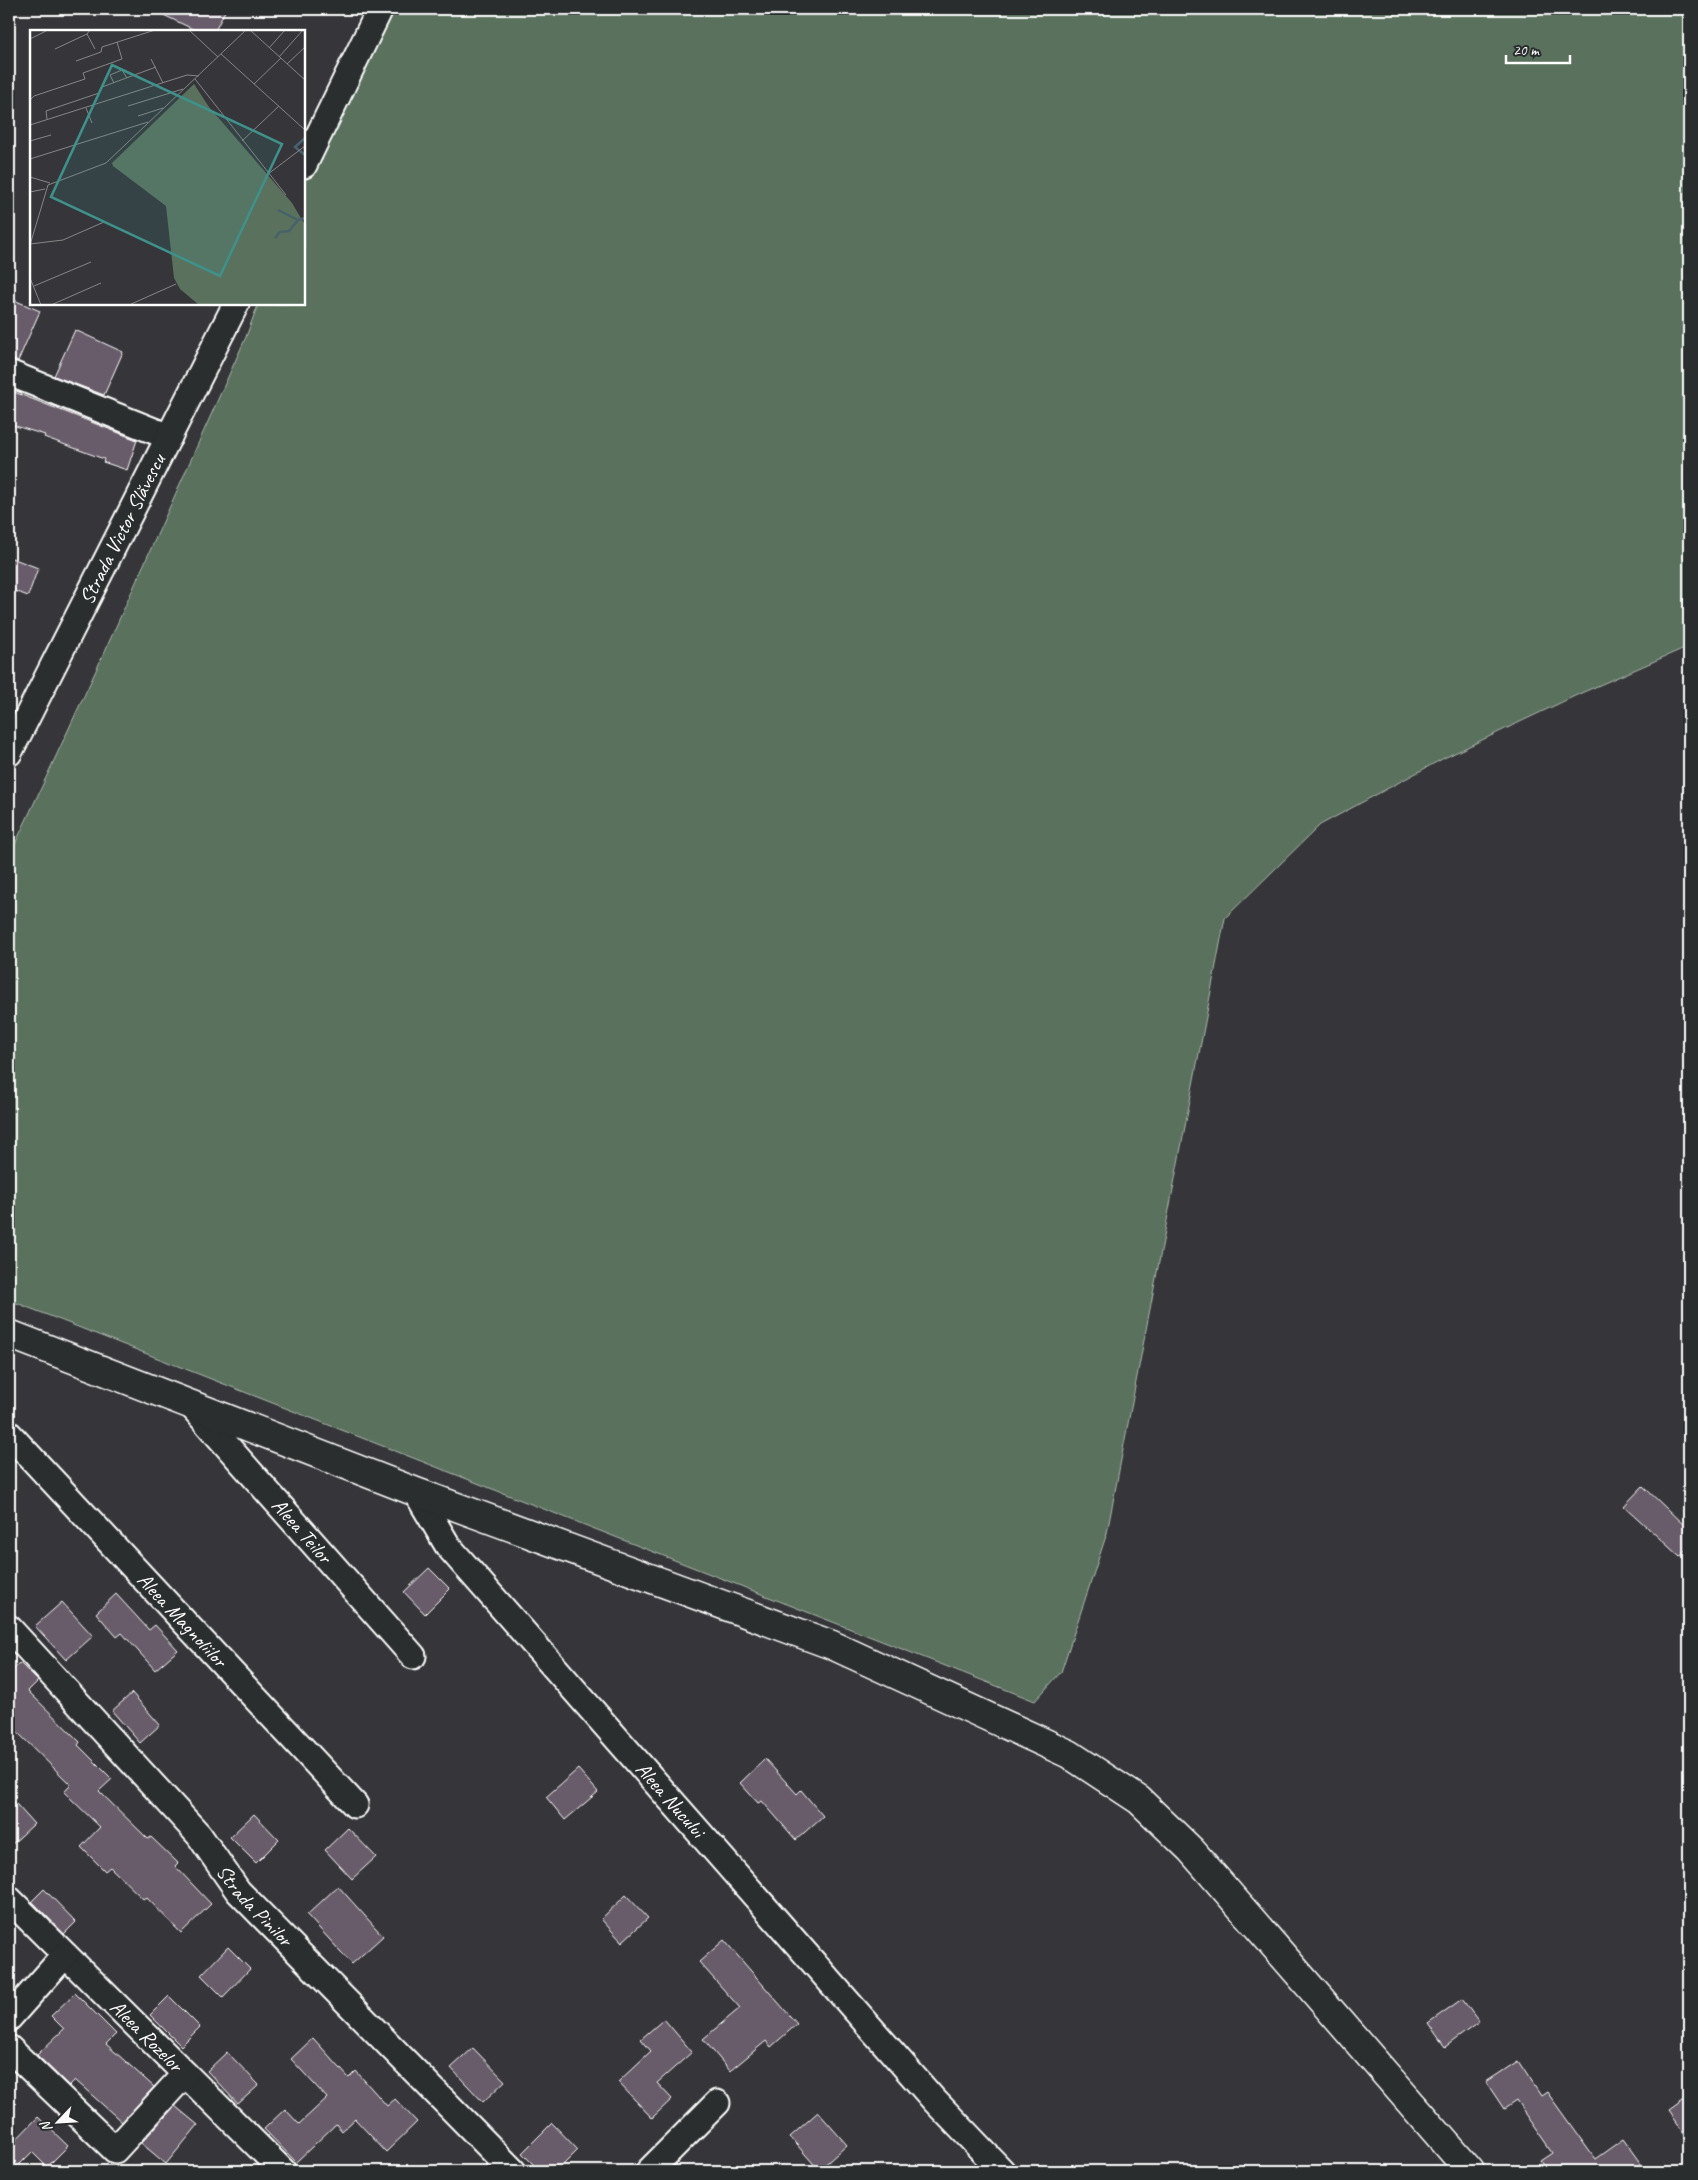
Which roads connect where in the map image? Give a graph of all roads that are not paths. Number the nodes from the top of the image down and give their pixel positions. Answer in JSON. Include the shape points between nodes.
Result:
{"nodes":[{"id":1,"x":380,"y":9,"type":"edge"},
{"id":2,"x":305,"y":163,"type":"edge"},
{"id":3,"x":235,"y":305,"type":"edge"},
{"id":4,"x":9,"y":373,"type":"edge"},
{"id":5,"x":169,"y":437,"type":"junction"},
{"id":6,"x":9,"y":753,"type":"edge"},
{"id":7,"x":9,"y":1334,"type":"edge"},
{"id":8,"x":190,"y":1404,"type":"junction"},
{"id":9,"x":9,"y":1434,"type":"edge"},
{"id":10,"x":416,"y":1492,"type":"junction"},
{"id":11,"x":9,"y":1628,"type":"edge"},
{"id":12,"x":413,"y":1656,"type":"dead end"},
{"id":13,"x":355,"y":1804,"type":"dead end"},
{"id":14,"x":9,"y":1899,"type":"edge"},
{"id":15,"x":65,"y":1955,"type":"junction"},
{"id":16,"x":9,"y":2018,"type":"edge"},
{"id":17,"x":9,"y":2048,"type":"edge"},
{"id":18,"x":185,"y":2074,"type":"junction"},
{"id":19,"x":717,"y":2103,"type":"dead end"},
{"id":20,"x":283,"y":2171,"type":"edge"},
{"id":21,"x":513,"y":2171,"type":"edge"},
{"id":22,"x":649,"y":2171,"type":"edge"},
{"id":23,"x":1002,"y":2171,"type":"edge"},
{"id":24,"x":1470,"y":2171,"type":"edge"}],
"edges":[{"from":1,"to":2,"type":"street"},
{"from":3,"to":5,"type":"street","name":"Strada Victor Slăvescu"},
{"from":4,"to":5,"type":"street"},
{"from":5,"to":6,"type":"street","name":"Strada Victor Slăvescu"},
{"from":7,"to":8,"type":"main road"},
{"from":8,"to":10,"type":"main road"},
{"from":8,"to":12,"type":"street","name":"Aleea Teilor"},
{"from":9,"to":13,"type":"street","name":"Aleea Magnoliilor"},
{"from":10,"to":23,"type":"street","name":"Aleea Nucului","via":[[448,1546],[934,2100]]},
{"from":10,"to":24,"type":"main road","via":[[832,1645],[1069,1754],[1139,1800],[1191,1850]]},
{"from":11,"to":21,"type":"street","name":"Strada Pinilor","via":[[199,1835],[238,1891]]},
{"from":14,"to":15,"type":"street","name":"Aleea Rozelor"},
{"from":15,"to":16,"type":"street"},
{"from":15,"to":18,"type":"street","name":"Aleea Rozelor"},
{"from":17,"to":18,"type":"street","via":[[114,2150]]},
{"from":18,"to":20,"type":"street","name":"Aleea Rozelor"},
{"from":19,"to":22,"type":"street"}]}
